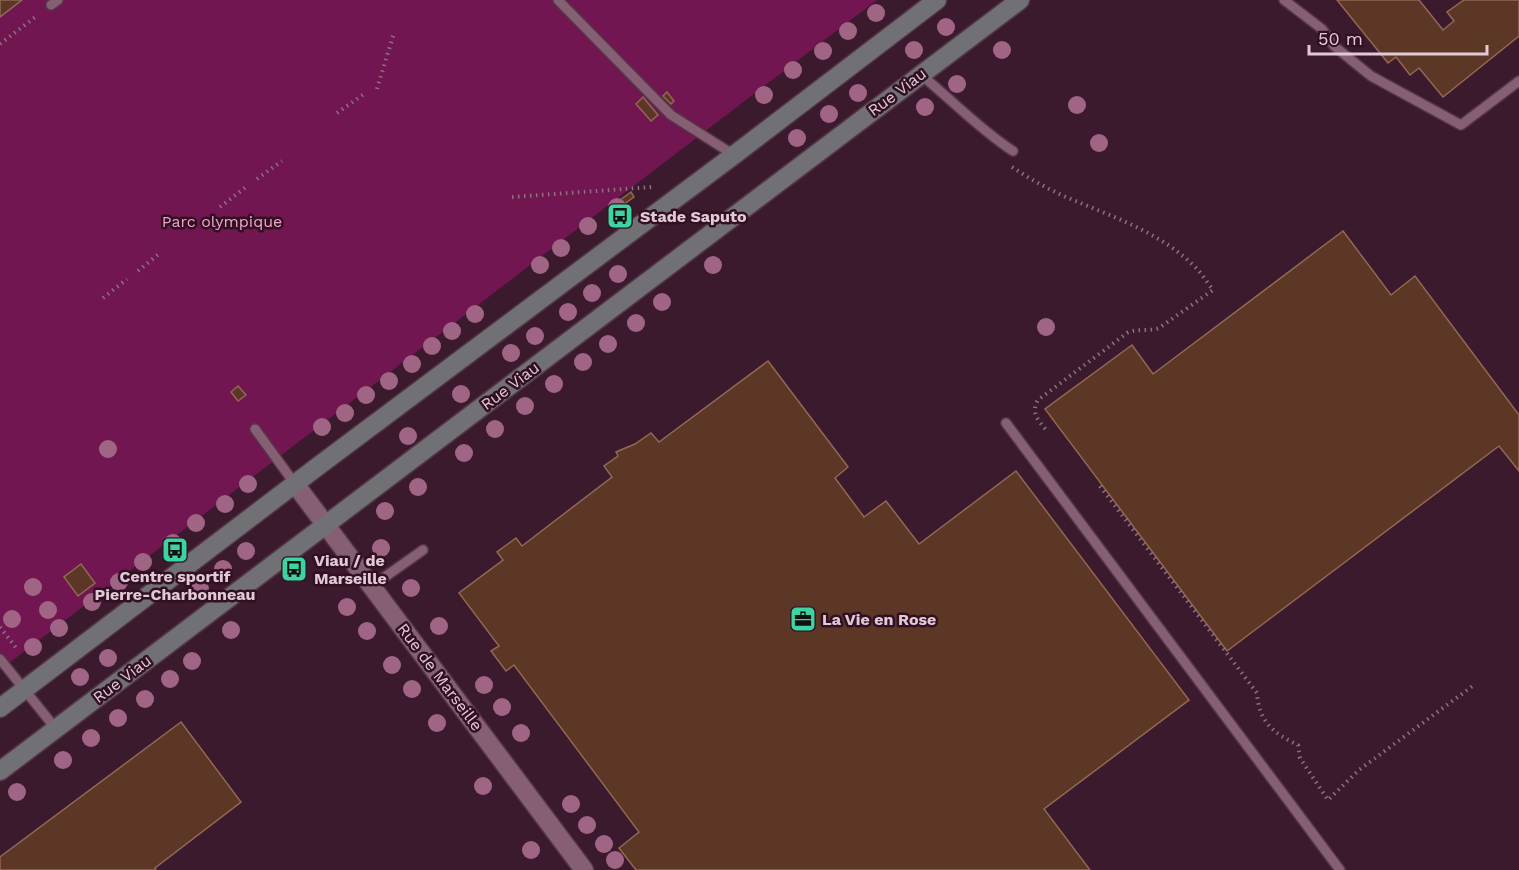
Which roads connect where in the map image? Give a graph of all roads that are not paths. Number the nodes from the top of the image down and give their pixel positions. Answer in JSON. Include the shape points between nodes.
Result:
{"nodes":[{"id":1,"x":558,"y":0,"type":"edge"},
{"id":2,"x":937,"y":0,"type":"edge"},
{"id":3,"x":1020,"y":0,"type":"edge"},
{"id":4,"x":1284,"y":0,"type":"edge"},
{"id":5,"x":920,"y":74,"type":"junction"},
{"id":6,"x":1519,"y":81,"type":"edge"},
{"id":7,"x":1013,"y":151,"type":"dead end"},
{"id":8,"x":734,"y":155,"type":"junction"},
{"id":9,"x":1006,"y":423,"type":"dead end"},
{"id":10,"x":255,"y":429,"type":"dead end"},
{"id":11,"x":295,"y":483,"type":"junction"},
{"id":12,"x":326,"y":525,"type":"junction"},
{"id":13,"x":423,"y":550,"type":"dead end"},
{"id":14,"x":372,"y":586,"type":"junction"},
{"id":15,"x":0,"y":659,"type":"edge"},
{"id":16,"x":24,"y":689,"type":"junction"},
{"id":17,"x":0,"y":708,"type":"edge"},
{"id":18,"x":56,"y":729,"type":"junction"},
{"id":19,"x":0,"y":771,"type":"edge"},
{"id":20,"x":584,"y":870,"type":"edge"},
{"id":21,"x":1340,"y":870,"type":"edge"}],
"edges":[{"from":1,"to":8,"type":"lane","via":[[671,115]]},
{"from":2,"to":8,"type":"main road"},
{"from":3,"to":5,"type":"main road","name":"Rue Viau"},
{"from":4,"to":6,"type":"lane","via":[[1322,29],[1334,46],[1371,76],[1461,125]]},
{"from":5,"to":7,"type":"lane"},
{"from":5,"to":12,"type":"main road","name":"Rue Viau"},
{"from":8,"to":11,"type":"main road"},
{"from":9,"to":21,"type":"lane"},
{"from":10,"to":11,"type":"lane"},
{"from":11,"to":12,"type":"street","name":"Rue de Marseille"},
{"from":11,"to":16,"type":"main road"},
{"from":12,"to":14,"type":"street","name":"Rue de Marseille"},
{"from":12,"to":18,"type":"main road","name":"Rue Viau"},
{"from":13,"to":14,"type":"lane"},
{"from":14,"to":20,"type":"street","name":"Rue de Marseille"},
{"from":15,"to":16,"type":"lane"},
{"from":16,"to":17,"type":"main road"},
{"from":16,"to":18,"type":"lane"},
{"from":18,"to":19,"type":"main road","name":"Rue Viau"}]}
